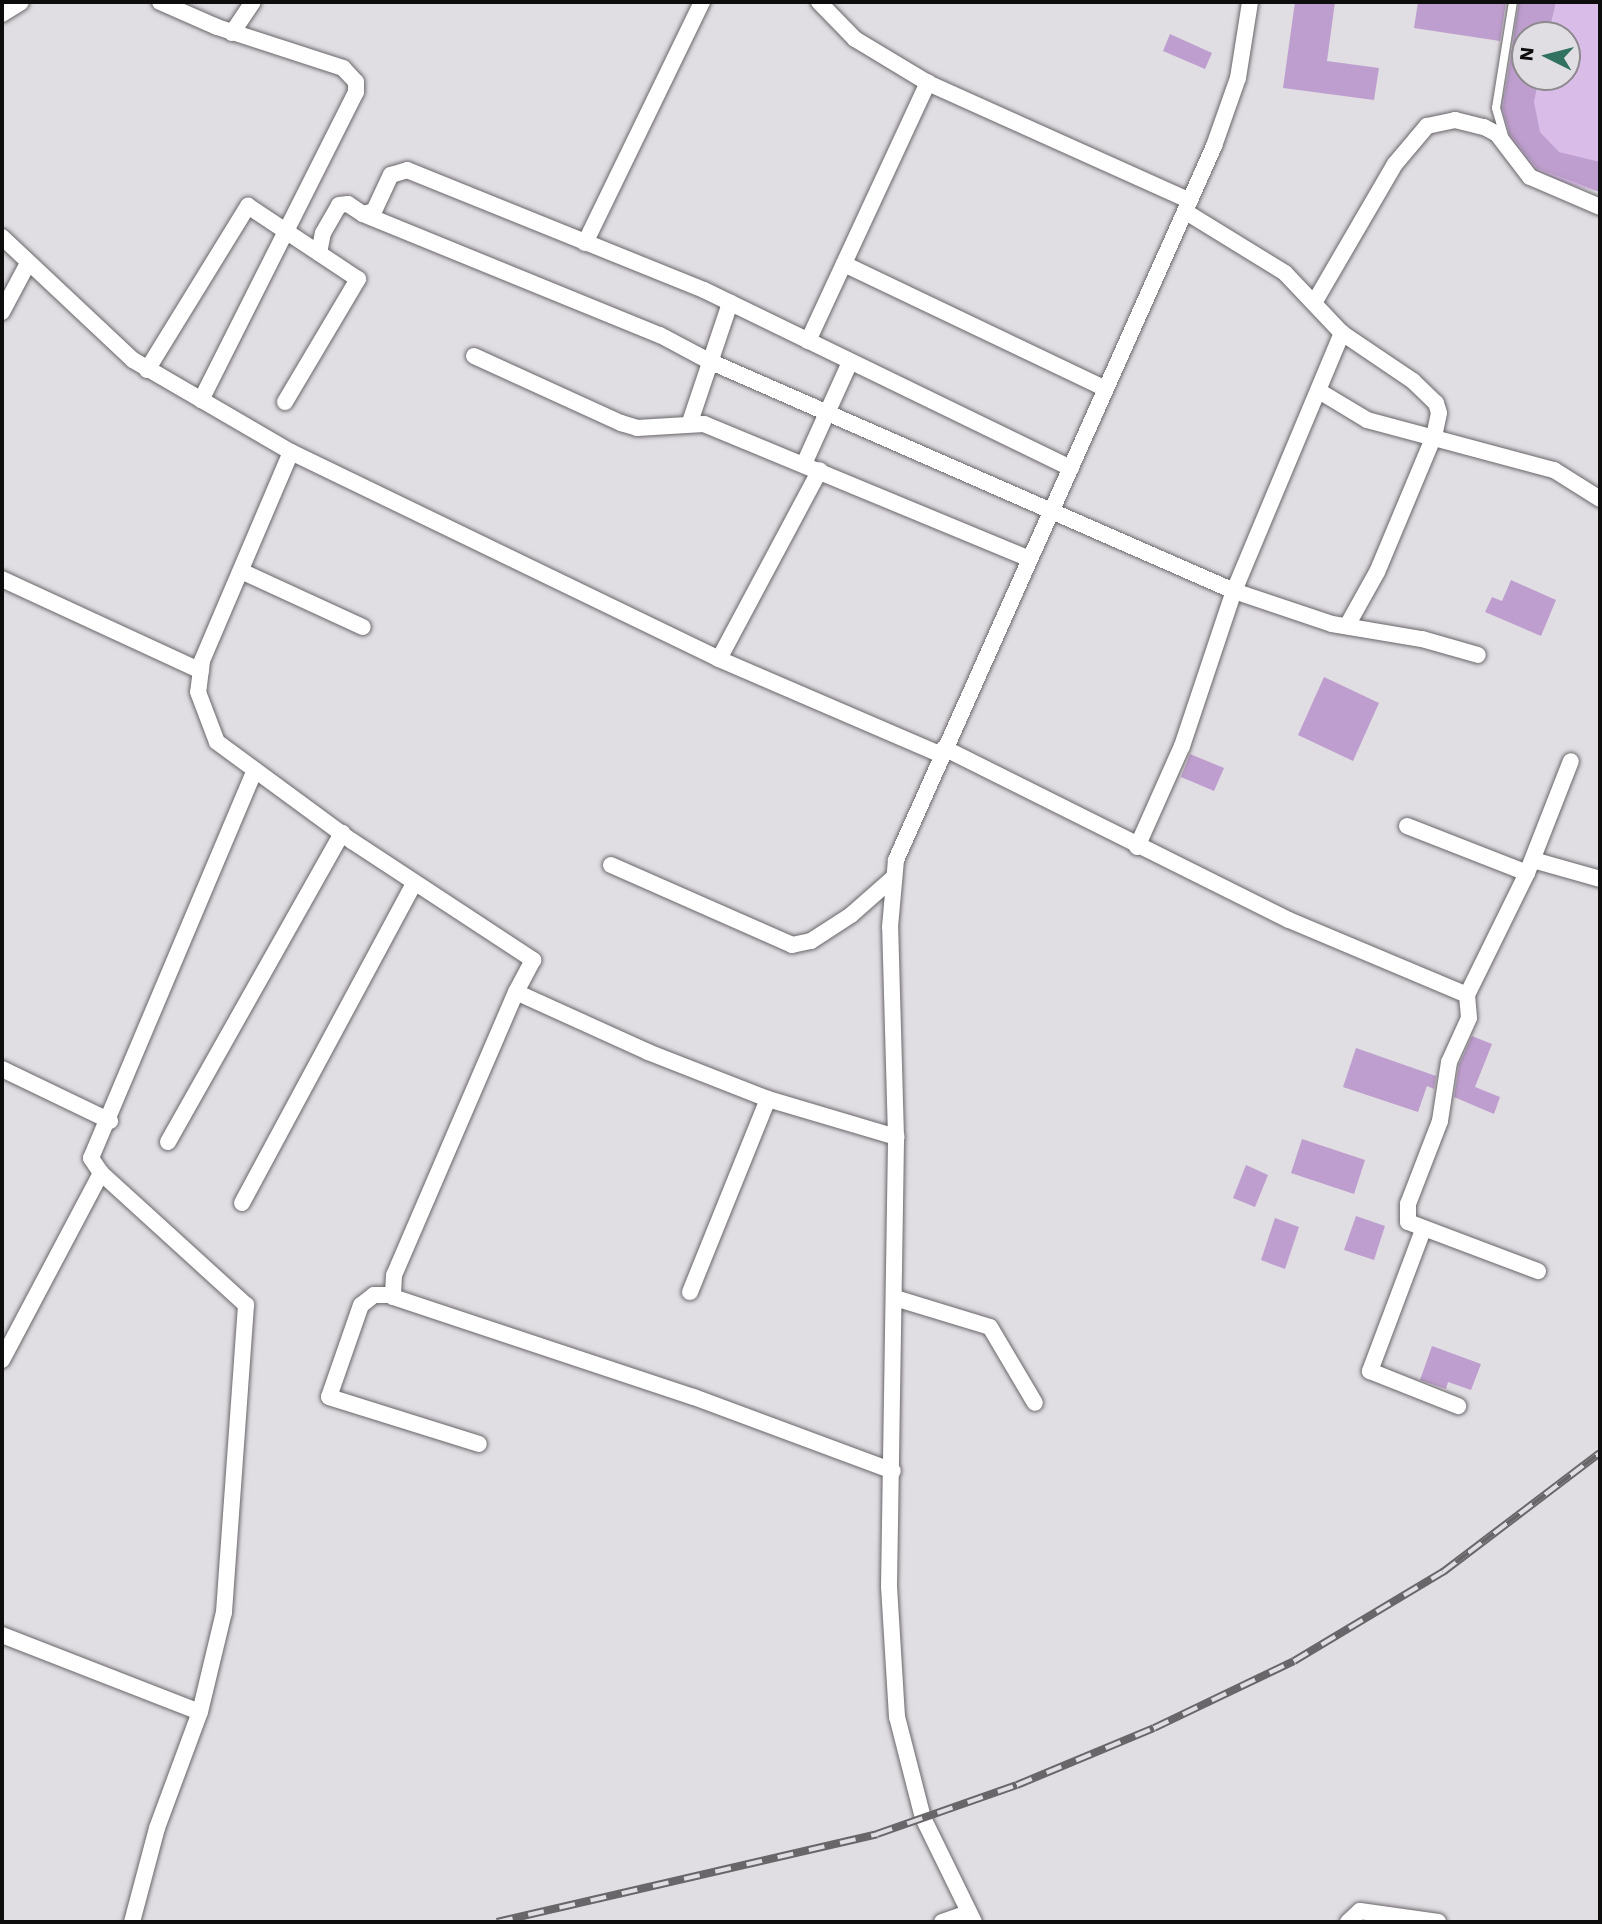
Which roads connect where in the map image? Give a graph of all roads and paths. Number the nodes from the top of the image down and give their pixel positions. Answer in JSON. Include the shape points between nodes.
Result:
{"nodes":[{"id":1,"x":21,"y":2,"type":"edge"},
{"id":2,"x":160,"y":2,"type":"edge"},
{"id":3,"x":253,"y":2,"type":"edge"},
{"id":4,"x":702,"y":2,"type":"edge"},
{"id":5,"x":819,"y":2,"type":"edge"},
{"id":6,"x":1250,"y":2,"type":"edge"},
{"id":7,"x":1513,"y":2,"type":"edge"},
{"id":8,"x":3,"y":16,"type":"edge"},
{"id":9,"x":232,"y":33,"type":"junction"},
{"id":10,"x":928,"y":83,"type":"junction"},
{"id":11,"x":1517,"y":163,"type":"junction"},
{"id":12,"x":1188,"y":207,"type":"junction"},
{"id":13,"x":1600,"y":207,"type":"edge"},
{"id":14,"x":363,"y":214,"type":"junction"},
{"id":15,"x":286,"y":231,"type":"junction"},
{"id":16,"x":2,"y":237,"type":"edge"},
{"id":17,"x":585,"y":243,"type":"junction"},
{"id":18,"x":319,"y":253,"type":"junction"},
{"id":19,"x":28,"y":263,"type":"junction"},
{"id":20,"x":844,"y":264,"type":"junction"},
{"id":21,"x":730,"y":303,"type":"junction"},
{"id":22,"x":1314,"y":303,"type":"junction"},
{"id":23,"x":2,"y":312,"type":"edge"},
{"id":24,"x":1342,"y":333,"type":"junction"},
{"id":25,"x":808,"y":341,"type":"junction"},
{"id":26,"x":474,"y":356,"type":"dead end"},
{"id":27,"x":709,"y":361,"type":"junction"},
{"id":28,"x":850,"y":362,"type":"junction"},
{"id":29,"x":147,"y":370,"type":"junction"},
{"id":30,"x":1106,"y":389,"type":"junction"},
{"id":31,"x":1319,"y":391,"type":"junction"},
{"id":32,"x":201,"y":400,"type":"junction"},
{"id":33,"x":285,"y":402,"type":"dead end"},
{"id":34,"x":828,"y":411,"type":"junction"},
{"id":35,"x":690,"y":422,"type":"junction"},
{"id":36,"x":1434,"y":436,"type":"junction"},
{"id":37,"x":291,"y":452,"type":"junction"},
{"id":38,"x":804,"y":464,"type":"junction"},
{"id":39,"x":1071,"y":468,"type":"junction"},
{"id":40,"x":820,"y":470,"type":"junction"},
{"id":41,"x":1600,"y":499,"type":"edge"},
{"id":42,"x":1048,"y":512,"type":"junction"},
{"id":43,"x":1028,"y":558,"type":"junction"},
{"id":44,"x":241,"y":571,"type":"junction"},
{"id":45,"x":2,"y":579,"type":"edge"},
{"id":46,"x":1234,"y":591,"type":"junction"},
{"id":47,"x":1347,"y":626,"type":"junction"},
{"id":48,"x":363,"y":627,"type":"dead end"},
{"id":49,"x":1478,"y":655,"type":"dead end"},
{"id":50,"x":719,"y":659,"type":"junction"},
{"id":51,"x":201,"y":671,"type":"junction"},
{"id":52,"x":943,"y":752,"type":"junction"},
{"id":53,"x":1571,"y":761,"type":"dead end"},
{"id":54,"x":255,"y":770,"type":"junction"},
{"id":55,"x":1407,"y":826,"type":"dead end"},
{"id":56,"x":342,"y":833,"type":"junction"},
{"id":57,"x":1137,"y":847,"type":"junction"},
{"id":58,"x":611,"y":865,"type":"dead end"},
{"id":59,"x":1530,"y":866,"type":"junction"},
{"id":60,"x":893,"y":878,"type":"junction"},
{"id":61,"x":1600,"y":879,"type":"edge"},
{"id":62,"x":414,"y":883,"type":"junction"},
{"id":63,"x":516,"y":992,"type":"junction"},
{"id":64,"x":1467,"y":995,"type":"junction"},
{"id":65,"x":2,"y":1069,"type":"edge"},
{"id":66,"x":768,"y":1099,"type":"junction"},
{"id":67,"x":110,"y":1121,"type":"junction"},
{"id":68,"x":896,"y":1137,"type":"junction"},
{"id":69,"x":168,"y":1142,"type":"dead end"},
{"id":70,"x":101,"y":1173,"type":"junction"},
{"id":71,"x":242,"y":1203,"type":"dead end"},
{"id":72,"x":1423,"y":1230,"type":"junction"},
{"id":73,"x":1538,"y":1271,"type":"dead end"},
{"id":74,"x":690,"y":1292,"type":"dead end"},
{"id":75,"x":391,"y":1295,"type":"junction"},
{"id":76,"x":895,"y":1297,"type":"junction"},
{"id":77,"x":2,"y":1360,"type":"edge"},
{"id":78,"x":1035,"y":1403,"type":"dead end"},
{"id":79,"x":1458,"y":1406,"type":"dead end"},
{"id":80,"x":479,"y":1444,"type":"dead end"},
{"id":81,"x":893,"y":1471,"type":"junction"},
{"id":82,"x":2,"y":1634,"type":"edge"},
{"id":83,"x":200,"y":1712,"type":"junction"},
{"id":84,"x":972,"y":1918,"type":"edge"},
{"id":85,"x":132,"y":1922,"type":"edge"},
{"id":86,"x":942,"y":1922,"type":"edge"},
{"id":87,"x":1348,"y":1922,"type":"edge"},
{"id":88,"x":1438,"y":1922,"type":"edge"}],
"edges":[{"from":1,"to":8,"type":"street"},
{"from":2,"to":9,"type":"street"},
{"from":3,"to":9,"type":"street"},
{"from":4,"to":17,"type":"street"},
{"from":5,"to":10,"type":"street","via":[[855,39]]},
{"from":6,"to":12,"type":"street","via":[[1232,99]]},
{"from":7,"to":11,"type":"lane","via":[[1496,108]]},
{"from":9,"to":15,"type":"street","via":[[342,68],[356,82],[356,92]]},
{"from":10,"to":12,"type":"street"},
{"from":10,"to":20,"type":"street"},
{"from":11,"to":13,"type":"street","via":[[1545,185]]},
{"from":11,"to":22,"type":"street","via":[[1497,134],[1484,127],[1455,120],[1427,126],[1400,156]]},
{"from":12,"to":22,"type":"street","via":[[1285,273]]},
{"from":12,"to":30,"type":"street"},
{"from":14,"to":17,"type":"street","via":[[380,207],[391,175],[407,170]]},
{"from":14,"to":18,"type":"street","via":[[348,204],[339,205],[323,233]]},
{"from":14,"to":27,"type":"street","via":[[614,315]]},
{"from":15,"to":18,"type":"street"},
{"from":15,"to":29,"type":"street","via":[[248,206]]},
{"from":15,"to":32,"type":"street"},
{"from":16,"to":19,"type":"street"},
{"from":17,"to":21,"type":"street"},
{"from":18,"to":33,"type":"street","via":[[358,279]]},
{"from":19,"to":23,"type":"street"},
{"from":19,"to":29,"type":"street","via":[[106,338]]},
{"from":20,"to":25,"type":"street"},
{"from":20,"to":30,"type":"street"},
{"from":21,"to":25,"type":"street"},
{"from":21,"to":27,"type":"street"},
{"from":22,"to":24,"type":"street"},
{"from":24,"to":31,"type":"street"},
{"from":24,"to":36,"type":"street","via":[[1428,394],[1439,413]]},
{"from":25,"to":28,"type":"street"},
{"from":26,"to":35,"type":"street","via":[[621,423],[645,428]]},
{"from":27,"to":34,"type":"street"},
{"from":27,"to":35,"type":"street"},
{"from":28,"to":34,"type":"street"},
{"from":28,"to":39,"type":"street"},
{"from":29,"to":32,"type":"street"},
{"from":30,"to":39,"type":"street"},
{"from":31,"to":36,"type":"street","via":[[1367,420]]},
{"from":31,"to":46,"type":"street"},
{"from":32,"to":37,"type":"street"},
{"from":34,"to":38,"type":"street"},
{"from":34,"to":42,"type":"street"},
{"from":35,"to":38,"type":"street"},
{"from":36,"to":41,"type":"street","via":[[1554,470]]},
{"from":36,"to":47,"type":"street","via":[[1377,572]]},
{"from":37,"to":44,"type":"street"},
{"from":37,"to":50,"type":"street"},
{"from":38,"to":40,"type":"street"},
{"from":39,"to":42,"type":"street"},
{"from":40,"to":43,"type":"street"},
{"from":40,"to":50,"type":"street"},
{"from":42,"to":43,"type":"street"},
{"from":42,"to":46,"type":"street"},
{"from":43,"to":52,"type":"street"},
{"from":44,"to":48,"type":"street"},
{"from":44,"to":51,"type":"street"},
{"from":45,"to":51,"type":"street"},
{"from":46,"to":47,"type":"street"},
{"from":46,"to":57,"type":"street","via":[[1182,746]]},
{"from":47,"to":49,"type":"street"},
{"from":50,"to":52,"type":"street"},
{"from":51,"to":54,"type":"street","via":[[198,692],[216,742]]},
{"from":52,"to":57,"type":"street"},
{"from":52,"to":60,"type":"street","via":[[896,860]]},
{"from":53,"to":59,"type":"street"},
{"from":54,"to":56,"type":"street"},
{"from":54,"to":67,"type":"street"},
{"from":55,"to":59,"type":"street"},
{"from":56,"to":62,"type":"street"},
{"from":56,"to":69,"type":"street"},
{"from":57,"to":64,"type":"street","via":[[1289,920]]},
{"from":58,"to":60,"type":"street","via":[[792,945],[811,941]]},
{"from":59,"to":61,"type":"street"},
{"from":59,"to":64,"type":"street"},
{"from":60,"to":68,"type":"street","via":[[890,928]]},
{"from":62,"to":63,"type":"street","via":[[533,960]]},
{"from":62,"to":71,"type":"street"},
{"from":63,"to":66,"type":"street","via":[[648,1052]]},
{"from":63,"to":75,"type":"street","via":[[394,1275]]},
{"from":64,"to":72,"type":"street","via":[[1469,1018],[1449,1062],[1440,1121],[1408,1204],[1408,1223]]},
{"from":65,"to":67,"type":"street"},
{"from":66,"to":68,"type":"street"},
{"from":66,"to":74,"type":"street"},
{"from":67,"to":70,"type":"street","via":[[90,1158]]},
{"from":68,"to":76,"type":"street"},
{"from":70,"to":77,"type":"street"},
{"from":70,"to":83,"type":"street","via":[[246,1305],[225,1612]]},
{"from":72,"to":73,"type":"street"},
{"from":72,"to":79,"type":"street","via":[[1370,1371]]},
{"from":75,"to":80,"type":"street","via":[[374,1295],[361,1305],[329,1397]]},
{"from":75,"to":81,"type":"street","via":[[694,1397]]},
{"from":76,"to":78,"type":"street","via":[[990,1328]]},
{"from":76,"to":81,"type":"street"},
{"from":81,"to":84,"type":"street","via":[[889,1587],[897,1717],[923,1818]]},
{"from":82,"to":83,"type":"street"},
{"from":83,"to":85,"type":"street","via":[[157,1828]]},
{"from":84,"to":86,"type":"street"},
{"from":87,"to":88,"type":"street","via":[[1360,1911]]}]}
